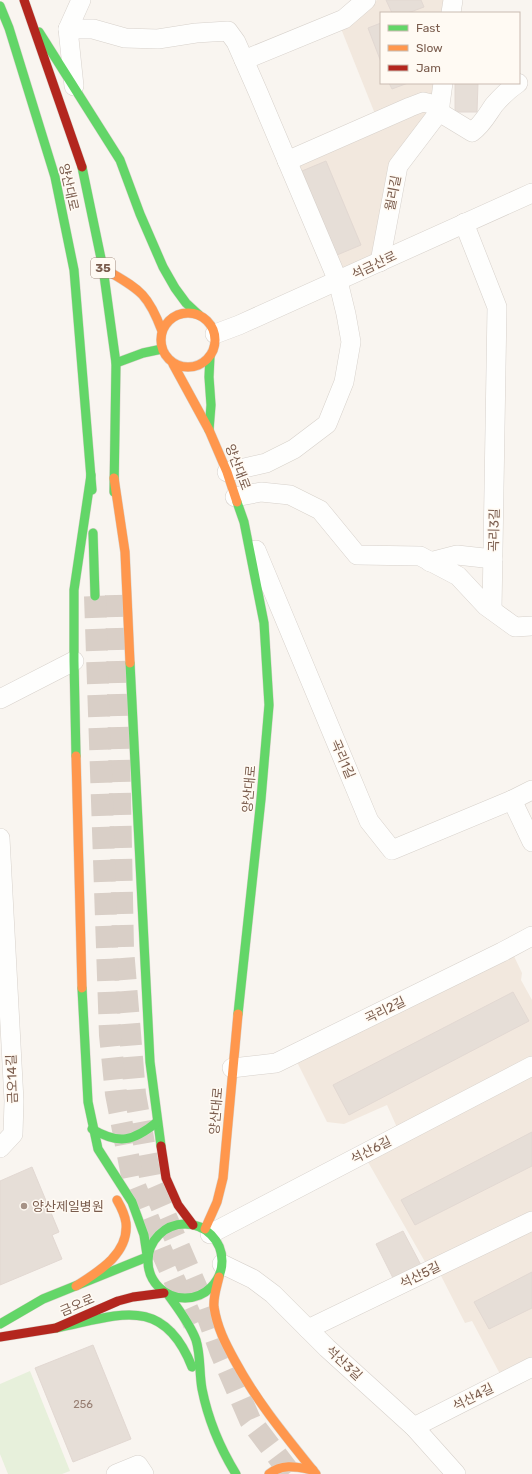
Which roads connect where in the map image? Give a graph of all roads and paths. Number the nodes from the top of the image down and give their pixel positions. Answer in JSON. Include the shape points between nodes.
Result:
{"nodes":[{"id":1,"x":24,"y":0,"type":"edge"},
{"id":2,"x":81,"y":0,"type":"edge"},
{"id":3,"x":366,"y":0,"type":"edge"},
{"id":4,"x":453,"y":0,"type":"edge"},
{"id":5,"x":0,"y":6,"type":"edge"},
{"id":6,"x":451,"y":12,"type":"edge"},
{"id":7,"x":0,"y":19,"type":"edge"},
{"id":8,"x":33,"y":22,"type":"junction"},
{"id":9,"x":9,"y":28,"type":"junction"},
{"id":10,"x":68,"y":29,"type":"junction"},
{"id":11,"x":244,"y":60,"type":"junction"},
{"id":12,"x":532,"y":77,"type":"edge"},
{"id":13,"x":520,"y":82,"type":"edge"},
{"id":14,"x":442,"y":84,"type":"edge"},
{"id":15,"x":517,"y":84,"type":"edge"},
{"id":16,"x":74,"y":86,"type":"junction"},
{"id":17,"x":439,"y":109,"type":"junction"},
{"id":18,"x":287,"y":161,"type":"junction"},
{"id":19,"x":532,"y":193,"type":"edge"},
{"id":20,"x":464,"y":223,"type":"junction"},
{"id":21,"x":380,"y":262,"type":"junction"},
{"id":22,"x":103,"y":268,"type":"junction"},
{"id":23,"x":338,"y":281,"type":"junction"},
{"id":24,"x":199,"y":315,"type":"junction"},
{"id":25,"x":162,"y":331,"type":"junction"},
{"id":26,"x":215,"y":334,"type":"junction"},
{"id":27,"x":162,"y":349,"type":"junction"},
{"id":28,"x":210,"y":356,"type":"junction"},
{"id":29,"x":116,"y":363,"type":"junction"},
{"id":30,"x":173,"y":364,"type":"junction"},
{"id":31,"x":209,"y":430,"type":"junction"},
{"id":32,"x":227,"y":472,"type":"junction"},
{"id":33,"x":91,"y":475,"type":"junction"},
{"id":34,"x":114,"y":478,"type":"junction"},
{"id":35,"x":235,"y":497,"type":"junction"},
{"id":36,"x":244,"y":522,"type":"junction"},
{"id":37,"x":114,"y":539,"type":"dead end"},
{"id":38,"x":493,"y":559,"type":"junction"},
{"id":39,"x":430,"y":562,"type":"junction"},
{"id":40,"x":95,"y":596,"type":"tunnel mouth"},
{"id":41,"x":492,"y":610,"type":"junction"},
{"id":42,"x":532,"y":626,"type":"edge"},
{"id":43,"x":74,"y":661,"type":"junction"},
{"id":44,"x":0,"y":699,"type":"edge"},
{"id":45,"x":532,"y":790,"type":"edge"},
{"id":46,"x":512,"y":800,"type":"junction"},
{"id":47,"x":0,"y":838,"type":"edge"},
{"id":48,"x":532,"y":842,"type":"edge"},
{"id":49,"x":532,"y":936,"type":"edge"},
{"id":50,"x":4,"y":974,"type":"edge"},
{"id":51,"x":532,"y":1066,"type":"edge"},
{"id":52,"x":232,"y":1068,"type":"junction"},
{"id":53,"x":156,"y":1122,"type":"junction"},
{"id":54,"x":92,"y":1129,"type":"junction"},
{"id":55,"x":0,"y":1148,"type":"edge"},
{"id":56,"x":98,"y":1149,"type":"junction"},
{"id":57,"x":107,"y":1181,"type":"dead end"},
{"id":58,"x":113,"y":1192,"type":"dead end"},
{"id":59,"x":532,"y":1221,"type":"edge"},
{"id":60,"x":193,"y":1225,"type":"junction"},
{"id":61,"x":208,"y":1232,"type":"junction"},
{"id":62,"x":147,"y":1256,"type":"junction"},
{"id":63,"x":221,"y":1269,"type":"junction"},
{"id":64,"x":76,"y":1286,"type":"junction"},
{"id":65,"x":167,"y":1294,"type":"junction"},
{"id":66,"x":0,"y":1324,"type":"edge"},
{"id":67,"x":56,"y":1328,"type":"junction"},
{"id":68,"x":308,"y":1329,"type":"junction"},
{"id":69,"x":0,"y":1337,"type":"edge"},
{"id":70,"x":532,"y":1367,"type":"edge"},
{"id":71,"x":202,"y":1389,"type":"junction"},
{"id":72,"x":414,"y":1427,"type":"junction"},
{"id":73,"x":314,"y":1472,"type":"edge"},
{"id":74,"x":116,"y":1474,"type":"edge"},
{"id":75,"x":144,"y":1474,"type":"edge"},
{"id":76,"x":236,"y":1474,"type":"edge"},
{"id":77,"x":269,"y":1474,"type":"edge"},
{"id":78,"x":456,"y":1474,"type":"edge"}],
"edges":[{"from":1,"to":8,"type":"main road","name":"양산대로","number":"35"},
{"from":2,"to":10,"type":"street"},
{"from":3,"to":11,"type":"street","via":[[344,19]]},
{"from":4,"to":6,"type":"street"},
{"from":5,"to":9,"type":"main road","name":"양산대로","number":"35"},
{"from":7,"to":9,"type":"main road"},
{"from":8,"to":16,"type":"main road"},
{"from":8,"to":22,"type":"main road","name":"양산대로","number":"35","via":[[83,170]]},
{"from":9,"to":33,"type":"main road","name":"양산대로","number":"35","via":[[55,177],[74,270]]},
{"from":10,"to":11,"type":"street","via":[[93,29],[125,38],[158,39],[228,31]]},
{"from":10,"to":16,"type":"street"},
{"from":11,"to":18,"type":"street"},
{"from":12,"to":13,"type":"street"},
{"from":14,"to":17,"type":"street"},
{"from":15,"to":17,"type":"street","via":[[495,104],[480,127],[472,132]]},
{"from":16,"to":24,"type":"main road","via":[[120,160],[163,267],[182,298]]},
{"from":17,"to":18,"type":"street","via":[[423,102]]},
{"from":17,"to":21,"type":"street","name":"월리길","via":[[398,166]]},
{"from":18,"to":23,"type":"street"},
{"from":19,"to":20,"type":"street","name":"석금산로"},
{"from":20,"to":21,"type":"street","name":"석금산로"},
{"from":20,"to":38,"type":"street","name":"곡리3길","via":[[496,307]]},
{"from":21,"to":23,"type":"street","name":"석금산로"},
{"from":22,"to":25,"type":"main road","via":[[143,294]]},
{"from":22,"to":29,"type":"main road","name":"양산대로","number":"35"},
{"from":23,"to":26,"type":"street","name":"석금산로"},
{"from":23,"to":32,"type":"street","via":[[351,342],[344,382],[327,424],[294,449],[266,463]]},
{"from":24,"to":25,"type":"main road","via":[[181,313],[166,323]]},
{"from":24,"to":26,"type":"main road","via":[[209,323]]},
{"from":25,"to":27,"type":"main road"},
{"from":26,"to":28,"type":"main road","via":[[216,342]]},
{"from":27,"to":29,"type":"main road"},
{"from":27,"to":30,"type":"main road"},
{"from":28,"to":30,"type":"main road","via":[[205,362],[189,368]]},
{"from":28,"to":31,"type":"main road"},
{"from":29,"to":34,"type":"main road","name":"양산대로","number":"35"},
{"from":30,"to":31,"type":"main road","name":"양산대로"},
{"from":31,"to":32,"type":"main road","name":"양산대로"},
{"from":32,"to":35,"type":"main road","name":"양산대로"},
{"from":33,"to":40,"type":"main road","name":"양산대로","number":"35"},
{"from":33,"to":43,"type":"main road","via":[[74,590]]},
{"from":34,"to":37,"type":"main road","name":"양산대로","number":"35"},
{"from":34,"to":53,"type":"main road","via":[[125,552],[150,1062]]},
{"from":35,"to":36,"type":"main road","name":"양산대로"},
{"from":35,"to":39,"type":"street","via":[[261,492],[290,495],[320,510],[357,555],[420,556]]},
{"from":36,"to":46,"type":"street","name":"곡리1길","via":[[369,821],[392,850]]},
{"from":36,"to":52,"type":"main road","name":"양산대로","via":[[264,623],[268,704],[261,799]]},
{"from":38,"to":39,"type":"street","name":"곡리3길","via":[[457,555]]},
{"from":38,"to":41,"type":"street"},
{"from":39,"to":41,"type":"street","via":[[458,576]]},
{"from":41,"to":42,"type":"street","via":[[515,627]]},
{"from":43,"to":44,"type":"street"},
{"from":43,"to":54,"type":"main road","via":[[84,1021]]},
{"from":45,"to":46,"type":"street","name":"곡리1길"},
{"from":46,"to":48,"type":"street"},
{"from":47,"to":50,"type":"street","name":"금오14길"},
{"from":49,"to":52,"type":"street","name":"곡리2길","via":[[276,1063]]},
{"from":50,"to":55,"type":"street","name":"금오14길","via":[[14,1101],[13,1134]]},
{"from":51,"to":61,"type":"street","name":"석산6길"},
{"from":52,"to":61,"type":"main road","name":"양산대로","via":[[223,1178]]},
{"from":53,"to":54,"type":"main road","via":[[144,1133],[127,1140],[103,1136]]},
{"from":53,"to":60,"type":"main road","via":[[171,1192]]},
{"from":54,"to":56,"type":"main road"},
{"from":56,"to":57,"type":"main road"},
{"from":56,"to":62,"type":"main road","via":[[132,1202],[144,1235]]},
{"from":58,"to":64,"type":"main road","via":[[123,1213],[126,1236],[114,1257]]},
{"from":59,"to":68,"type":"street","name":"석산5길"},
{"from":60,"to":61,"type":"main road"},
{"from":60,"to":62,"type":"main road","via":[[169,1227],[151,1243]]},
{"from":61,"to":63,"type":"main road","via":[[217,1242],[221,1253]]},
{"from":62,"to":64,"type":"main road","name":"금오로"},
{"from":62,"to":65,"type":"main road","via":[[150,1277],[156,1286]]},
{"from":63,"to":65,"type":"main road","via":[[214,1285],[205,1293],[194,1298],[181,1299]]},
{"from":63,"to":68,"type":"street","name":"석산3길","via":[[253,1279],[273,1294]]},
{"from":63,"to":73,"type":"main road","via":[[214,1305],[224,1343],[277,1426]]},
{"from":64,"to":66,"type":"main road","name":"금오로","via":[[43,1299]]},
{"from":65,"to":67,"type":"main road","name":"금오로","via":[[118,1301]]},
{"from":65,"to":71,"type":"main road","via":[[196,1341]]},
{"from":67,"to":69,"type":"main road","name":"금오로"},
{"from":67,"to":71,"type":"main road","via":[[120,1315],[146,1316],[168,1328],[175,1335],[186,1352]]},
{"from":68,"to":72,"type":"street","name":"석산3길"},
{"from":70,"to":72,"type":"street","name":"석산4길"},
{"from":71,"to":76,"type":"main road","via":[[214,1428]]},
{"from":72,"to":78,"type":"street","name":"석산3길"},
{"from":73,"to":77,"type":"main road","via":[[288,1466]]},
{"from":74,"to":75,"type":"street","via":[[138,1465]]}]}
